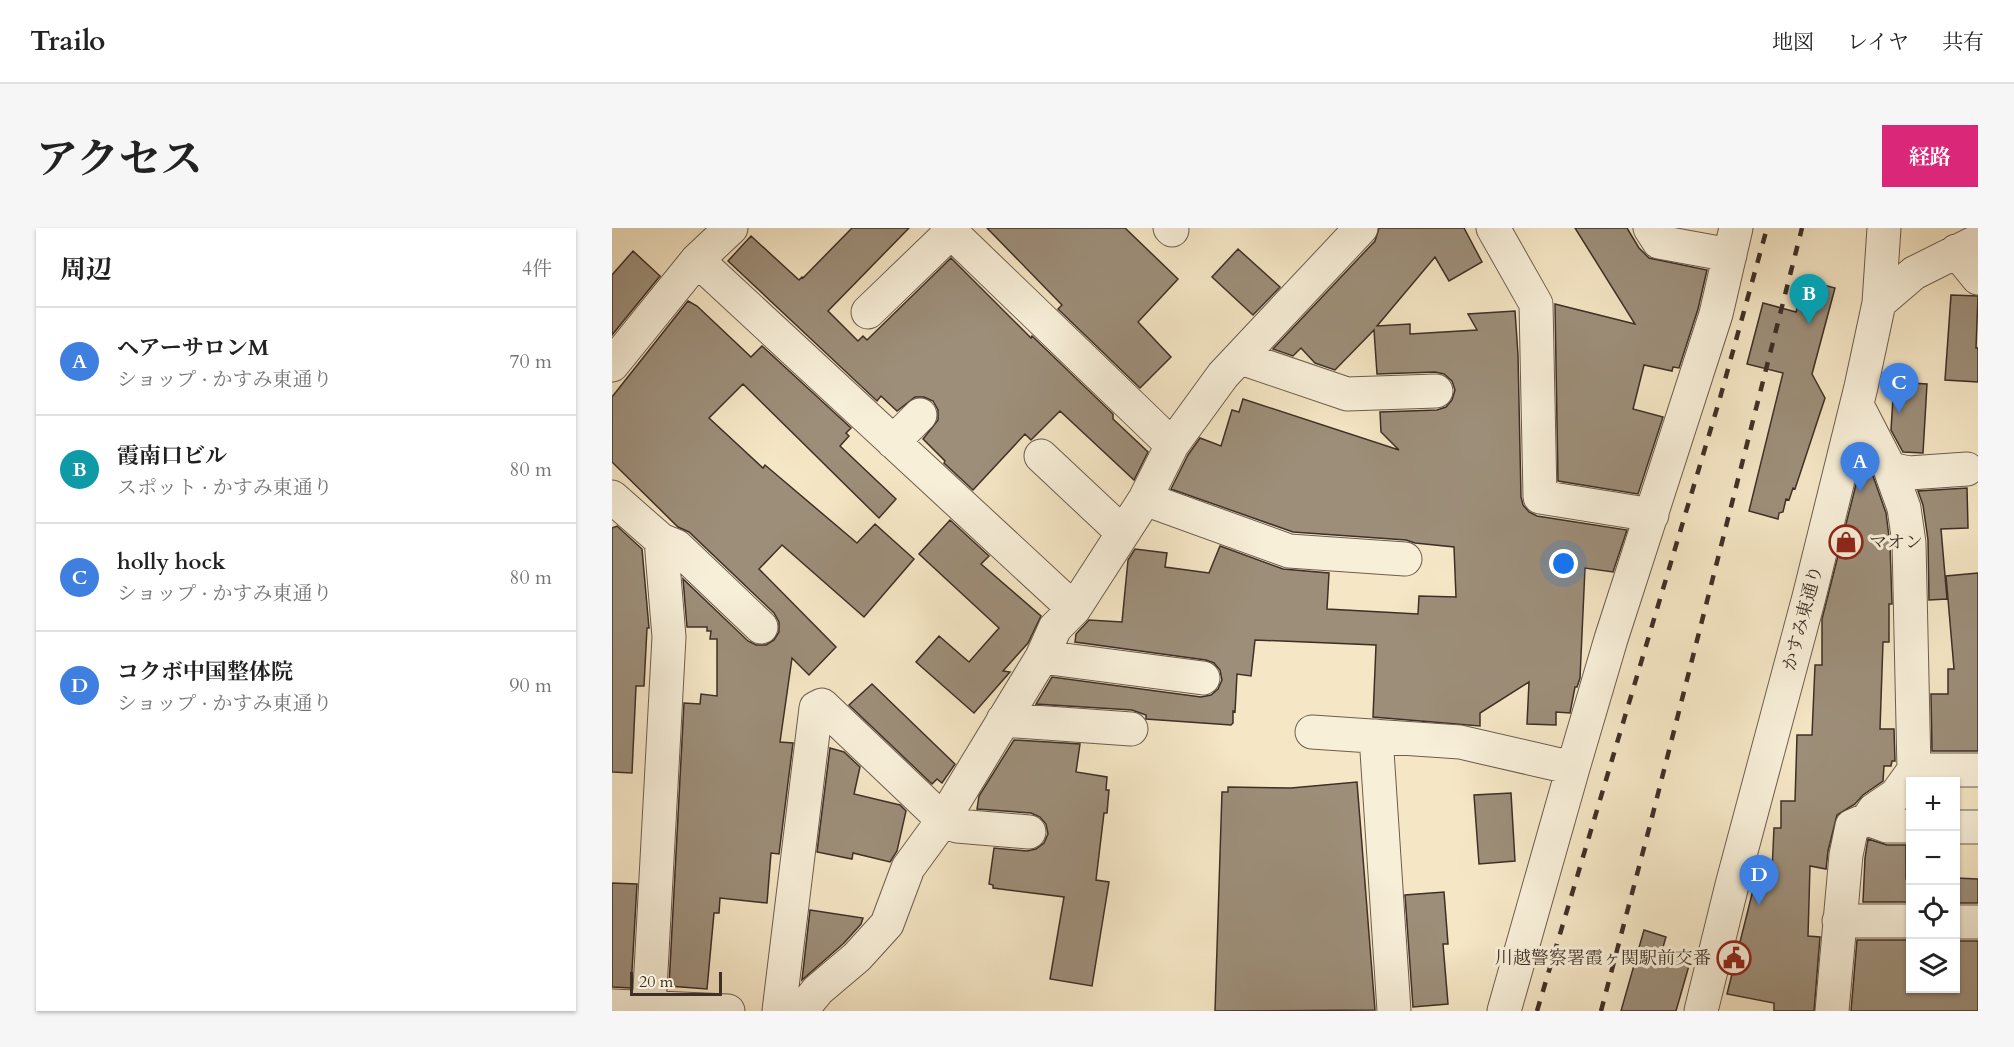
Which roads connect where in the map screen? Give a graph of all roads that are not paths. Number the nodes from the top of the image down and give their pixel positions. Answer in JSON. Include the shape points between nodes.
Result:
{"nodes":[{"id":1,"x":731,"y":228,"type":"edge"},
{"id":2,"x":1361,"y":228,"type":"edge"},
{"id":3,"x":1492,"y":228,"type":"edge"},
{"id":4,"x":1650,"y":228,"type":"edge"},
{"id":5,"x":1884,"y":228,"type":"edge"},
{"id":6,"x":949,"y":230,"type":"edge"},
{"id":7,"x":1733,"y":242,"type":"edge"},
{"id":8,"x":1967,"y":246,"type":"edge"},
{"id":9,"x":697,"y":260,"type":"junction"},
{"id":10,"x":1978,"y":278,"type":"edge"},
{"id":11,"x":1879,"y":303,"type":"junction"},
{"id":12,"x":868,"y":312,"type":"dead end"},
{"id":13,"x":1241,"y":358,"type":"junction"},
{"id":14,"x":612,"y":365,"type":"edge"},
{"id":15,"x":1436,"y":391,"type":"dead end"},
{"id":16,"x":1857,"y":405,"type":"junction"},
{"id":17,"x":920,"y":415,"type":"dead end"},
{"id":18,"x":893,"y":441,"type":"junction"},
{"id":19,"x":1172,"y":445,"type":"junction"},
{"id":20,"x":1041,"y":456,"type":"dead end"},
{"id":21,"x":1890,"y":469,"type":"junction"},
{"id":22,"x":1966,"y":469,"type":"dead end"},
{"id":23,"x":612,"y":497,"type":"edge"},
{"id":24,"x":1145,"y":499,"type":"junction"},
{"id":25,"x":1652,"y":515,"type":"junction"},
{"id":26,"x":1123,"y":533,"type":"junction"},
{"id":27,"x":661,"y":540,"type":"junction"},
{"id":28,"x":1405,"y":559,"type":"dead end"},
{"id":29,"x":1074,"y":609,"type":"junction"},
{"id":30,"x":761,"y":627,"type":"dead end"},
{"id":31,"x":1042,"y":657,"type":"junction"},
{"id":32,"x":1203,"y":678,"type":"dead end"},
{"id":33,"x":1003,"y":720,"type":"junction"},
{"id":34,"x":1131,"y":729,"type":"dead end"},
{"id":35,"x":1312,"y":732,"type":"dead end"},
{"id":36,"x":1376,"y":736,"type":"junction"},
{"id":37,"x":1572,"y":768,"type":"junction"},
{"id":38,"x":1914,"y":770,"type":"junction"},
{"id":39,"x":1978,"y":770,"type":"edge"},
{"id":40,"x":1868,"y":819,"type":"junction"},
{"id":41,"x":943,"y":820,"type":"junction"},
{"id":42,"x":1906,"y":826,"type":"edge"},
{"id":43,"x":1960,"y":827,"type":"edge"},
{"id":44,"x":1978,"y":827,"type":"edge"},
{"id":45,"x":1029,"y":832,"type":"dead end"},
{"id":46,"x":1839,"y":921,"type":"junction"},
{"id":47,"x":1906,"y":921,"type":"edge"},
{"id":48,"x":1960,"y":922,"type":"edge"},
{"id":49,"x":1978,"y":922,"type":"edge"},
{"id":50,"x":612,"y":1006,"type":"edge"},
{"id":51,"x":649,"y":1008,"type":"junction"},
{"id":52,"x":728,"y":1011,"type":"edge"},
{"id":53,"x":779,"y":1011,"type":"edge"},
{"id":54,"x":801,"y":1011,"type":"edge"},
{"id":55,"x":1394,"y":1011,"type":"edge"},
{"id":56,"x":1504,"y":1011,"type":"edge"},
{"id":57,"x":1701,"y":1011,"type":"edge"},
{"id":58,"x":1832,"y":1011,"type":"edge"}],
"edges":[{"from":1,"to":9,"type":"street"},
{"from":2,"to":13,"type":"street"},
{"from":3,"to":25,"type":"street","via":[[1536,304],[1540,497]]},
{"from":4,"to":7,"type":"street","via":[[1659,242]]},
{"from":5,"to":11,"type":"street","name":"かすみ東通り"},
{"from":6,"to":12,"type":"street"},
{"from":6,"to":19,"type":"street"},
{"from":7,"to":25,"type":"street","via":[[1716,314]]},
{"from":8,"to":10,"type":"street"},
{"from":8,"to":11,"type":"street","via":[[1914,273]]},
{"from":9,"to":14,"type":"street"},
{"from":9,"to":18,"type":"street"},
{"from":11,"to":16,"type":"street","name":"かすみ東通り"},
{"from":13,"to":15,"type":"street","via":[[1347,394]]},
{"from":13,"to":19,"type":"street","via":[[1223,375]]},
{"from":16,"to":21,"type":"street"},
{"from":16,"to":57,"type":"street","name":"かすみ東通り"},
{"from":17,"to":18,"type":"street"},
{"from":18,"to":29,"type":"street"},
{"from":19,"to":24,"type":"street"},
{"from":20,"to":26,"type":"street"},
{"from":21,"to":22,"type":"street","via":[[1909,473]]},
{"from":21,"to":38,"type":"street","via":[[1904,508],[1909,543]]},
{"from":23,"to":27,"type":"street"},
{"from":24,"to":26,"type":"street"},
{"from":24,"to":28,"type":"street","via":[[1289,551]]},
{"from":25,"to":37,"type":"street"},
{"from":26,"to":29,"type":"street"},
{"from":27,"to":30,"type":"street","via":[[676,546]]},
{"from":27,"to":51,"type":"street","via":[[669,637]]},
{"from":29,"to":31,"type":"street","via":[[1054,628]]},
{"from":31,"to":32,"type":"street"},
{"from":31,"to":33,"type":"street"},
{"from":33,"to":34,"type":"street"},
{"from":33,"to":41,"type":"street"},
{"from":35,"to":36,"type":"street"},
{"from":36,"to":37,"type":"street","via":[[1460,741]]},
{"from":36,"to":55,"type":"street"},
{"from":37,"to":56,"type":"street"},
{"from":38,"to":39,"type":"street"},
{"from":38,"to":40,"type":"street","via":[[1896,795]]},
{"from":40,"to":42,"type":"street","via":[[1887,826]]},
{"from":40,"to":46,"type":"street","via":[[1852,826]]},
{"from":41,"to":45,"type":"street","via":[[957,826]]},
{"from":41,"to":53,"type":"street","via":[[822,705],[816,708]]},
{"from":41,"to":54,"type":"street","via":[[908,868],[887,924]]},
{"from":43,"to":44,"type":"street"},
{"from":46,"to":47,"type":"street"},
{"from":46,"to":58,"type":"street"},
{"from":48,"to":49,"type":"street"},
{"from":50,"to":51,"type":"street"},
{"from":51,"to":52,"type":"street"}]}
